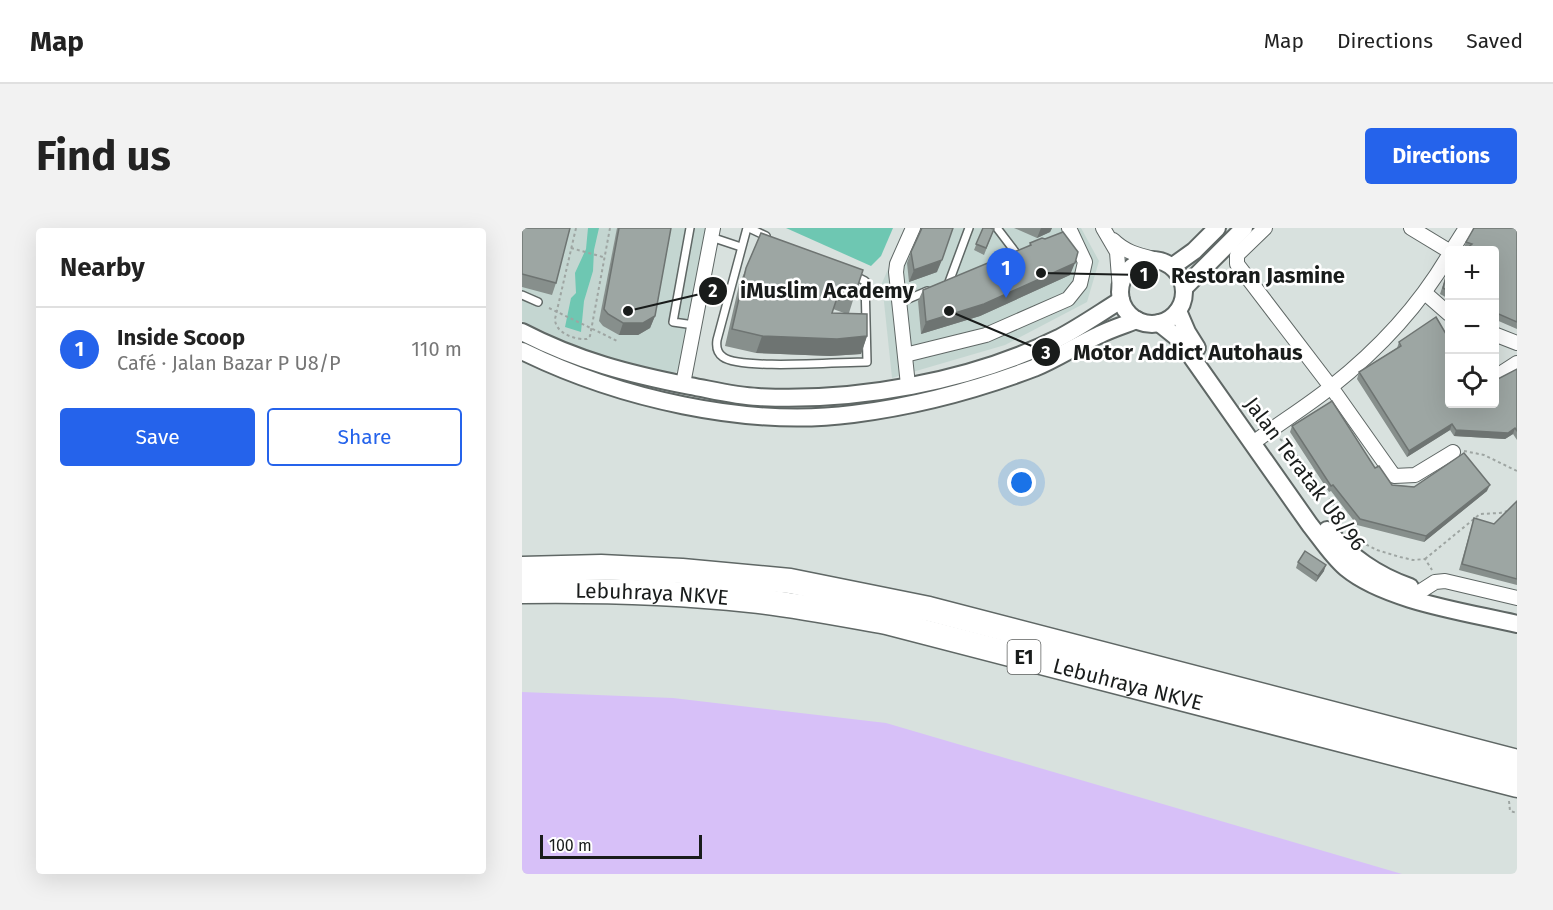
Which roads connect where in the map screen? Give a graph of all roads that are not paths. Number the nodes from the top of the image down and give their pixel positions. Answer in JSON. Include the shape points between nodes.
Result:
{"nodes":[{"id":1,"x":690,"y":228,"type":"edge"},
{"id":2,"x":748,"y":228,"type":"edge"},
{"id":3,"x":913,"y":228,"type":"edge"},
{"id":4,"x":969,"y":228,"type":"edge"},
{"id":5,"x":997,"y":228,"type":"edge"},
{"id":6,"x":1217,"y":228,"type":"edge"},
{"id":7,"x":1244,"y":228,"type":"edge"},
{"id":8,"x":1265,"y":228,"type":"edge"},
{"id":9,"x":1411,"y":228,"type":"edge"},
{"id":10,"x":1466,"y":228,"type":"edge"},
{"id":11,"x":1066,"y":231,"type":"edge"},
{"id":12,"x":1106,"y":232,"type":"edge"},
{"id":13,"x":712,"y":233,"type":"edge"},
{"id":14,"x":770,"y":238,"type":"edge"},
{"id":15,"x":1454,"y":246,"type":"edge"},
{"id":16,"x":741,"y":247,"type":"junction"},
{"id":17,"x":1027,"y":249,"type":"edge"},
{"id":18,"x":1445,"y":249,"type":"edge"},
{"id":19,"x":1016,"y":253,"type":"junction"},
{"id":20,"x":1007,"y":257,"type":"edge"},
{"id":21,"x":1154,"y":259,"type":"junction"},
{"id":22,"x":1445,"y":260,"type":"edge"},
{"id":23,"x":1173,"y":266,"type":"junction"},
{"id":24,"x":844,"y":271,"type":"edge"},
{"id":25,"x":959,"y":278,"type":"edge"},
{"id":26,"x":949,"y":282,"type":"junction"},
{"id":27,"x":1185,"y":287,"type":"junction"},
{"id":28,"x":1425,"y":293,"type":"junction"},
{"id":29,"x":522,"y":294,"type":"edge"},
{"id":30,"x":1120,"y":295,"type":"junction"},
{"id":31,"x":538,"y":302,"type":"dead end"},
{"id":32,"x":899,"y":303,"type":"junction"},
{"id":33,"x":1445,"y":310,"type":"edge"},
{"id":34,"x":1178,"y":311,"type":"junction"},
{"id":35,"x":1137,"y":320,"type":"junction"},
{"id":36,"x":1159,"y":323,"type":"junction"},
{"id":37,"x":694,"y":326,"type":"junction"},
{"id":38,"x":522,"y":332,"type":"edge"},
{"id":39,"x":1499,"y":336,"type":"edge"},
{"id":40,"x":1517,"y":343,"type":"edge"},
{"id":41,"x":522,"y":351,"type":"edge"},
{"id":42,"x":905,"y":355,"type":"junction"},
{"id":43,"x":1517,"y":363,"type":"edge"},
{"id":44,"x":1499,"y":374,"type":"edge"},
{"id":45,"x":683,"y":384,"type":"junction"},
{"id":46,"x":908,"y":385,"type":"junction"},
{"id":47,"x":1331,"y":387,"type":"junction"},
{"id":48,"x":1257,"y":441,"type":"junction"},
{"id":49,"x":1453,"y":452,"type":"road end"},
{"id":50,"x":522,"y":569,"type":"edge"},
{"id":51,"x":522,"y":591,"type":"edge"},
{"id":52,"x":1420,"y":591,"type":"junction"},
{"id":53,"x":1517,"y":598,"type":"edge"},
{"id":54,"x":1517,"y":616,"type":"edge"},
{"id":55,"x":1517,"y":624,"type":"edge"},
{"id":56,"x":1517,"y":762,"type":"edge"},
{"id":57,"x":1517,"y":785,"type":"edge"}],
"edges":[{"from":1,"to":37,"type":"lane","via":[[673,322]]},
{"from":2,"to":14,"type":"lane"},
{"from":2,"to":16,"type":"lane"},
{"from":3,"to":32,"type":"street","via":[[897,264]]},
{"from":4,"to":26,"type":"lane"},
{"from":5,"to":19,"type":"lane"},
{"from":6,"to":23,"type":"street"},
{"from":7,"to":27,"type":"street"},
{"from":8,"to":47,"type":"street","via":[[1237,255],[1237,264]]},
{"from":9,"to":18,"type":"street"},
{"from":10,"to":15,"type":"street"},
{"from":11,"to":42,"type":"street","via":[[1085,262],[1080,284],[1068,299],[986,335]]},
{"from":12,"to":21,"type":"street","via":[[1121,248]]},
{"from":12,"to":30,"type":"street","via":[[1117,252]]},
{"from":13,"to":16,"type":"lane"},
{"from":13,"to":37,"type":"street"},
{"from":16,"to":24,"type":"lane","via":[[716,345],[724,358],[746,364],[867,362],[865,280]]},
{"from":17,"to":19,"type":"lane"},
{"from":19,"to":20,"type":"lane"},
{"from":21,"to":23,"type":"street"},
{"from":21,"to":30,"type":"street","via":[[1134,264],[1127,271]]},
{"from":22,"to":28,"type":"street"},
{"from":23,"to":27,"type":"street"},
{"from":25,"to":26,"type":"lane"},
{"from":26,"to":32,"type":"lane"},
{"from":27,"to":34,"type":"street"},
{"from":28,"to":33,"type":"street"},
{"from":28,"to":47,"type":"street","via":[[1376,348]]},
{"from":29,"to":31,"type":"lane"},
{"from":30,"to":35,"type":"street"},
{"from":30,"to":46,"type":"street","via":[[1058,339],[961,374]]},
{"from":32,"to":42,"type":"street"},
{"from":34,"to":36,"type":"street"},
{"from":34,"to":48,"type":"street","name":"Jalan Teratak U8/96","via":[[1192,341]]},
{"from":35,"to":36,"type":"street"},
{"from":35,"to":41,"type":"street","via":[[1036,367],[974,388],[907,405],[823,416],[733,414],[685,405],[576,376]]},
{"from":36,"to":48,"type":"street","name":"Jalan Teratak U8/96","via":[[1179,339]]},
{"from":37,"to":45,"type":"street"},
{"from":38,"to":45,"type":"street","via":[[613,369]]},
{"from":39,"to":40,"type":"street"},
{"from":42,"to":46,"type":"street"},
{"from":43,"to":44,"type":"street"},
{"from":45,"to":46,"type":"street","via":[[756,397],[811,398]]},
{"from":47,"to":48,"type":"street"},
{"from":47,"to":49,"type":"street","via":[[1394,476],[1415,475]]},
{"from":48,"to":52,"type":"street","name":"Jalan Teratak U8/96","via":[[1327,530],[1355,559],[1377,574]]},
{"from":48,"to":55,"type":"street","name":"Jalan Teratak U8/96","via":[[1310,525],[1347,569],[1404,597]]},
{"from":50,"to":56,"type":"highway","name":"Lebuhraya NKVE","number":"E1","via":[[624,568],[790,581],[929,609]]},
{"from":51,"to":57,"type":"highway","name":"Lebuhraya NKVE","number":"E1","via":[[594,590],[751,600],[886,622]]},
{"from":52,"to":53,"type":"street","via":[[1445,581]]},
{"from":52,"to":54,"type":"street","name":"Jalan Teratak U8/96"}]}
